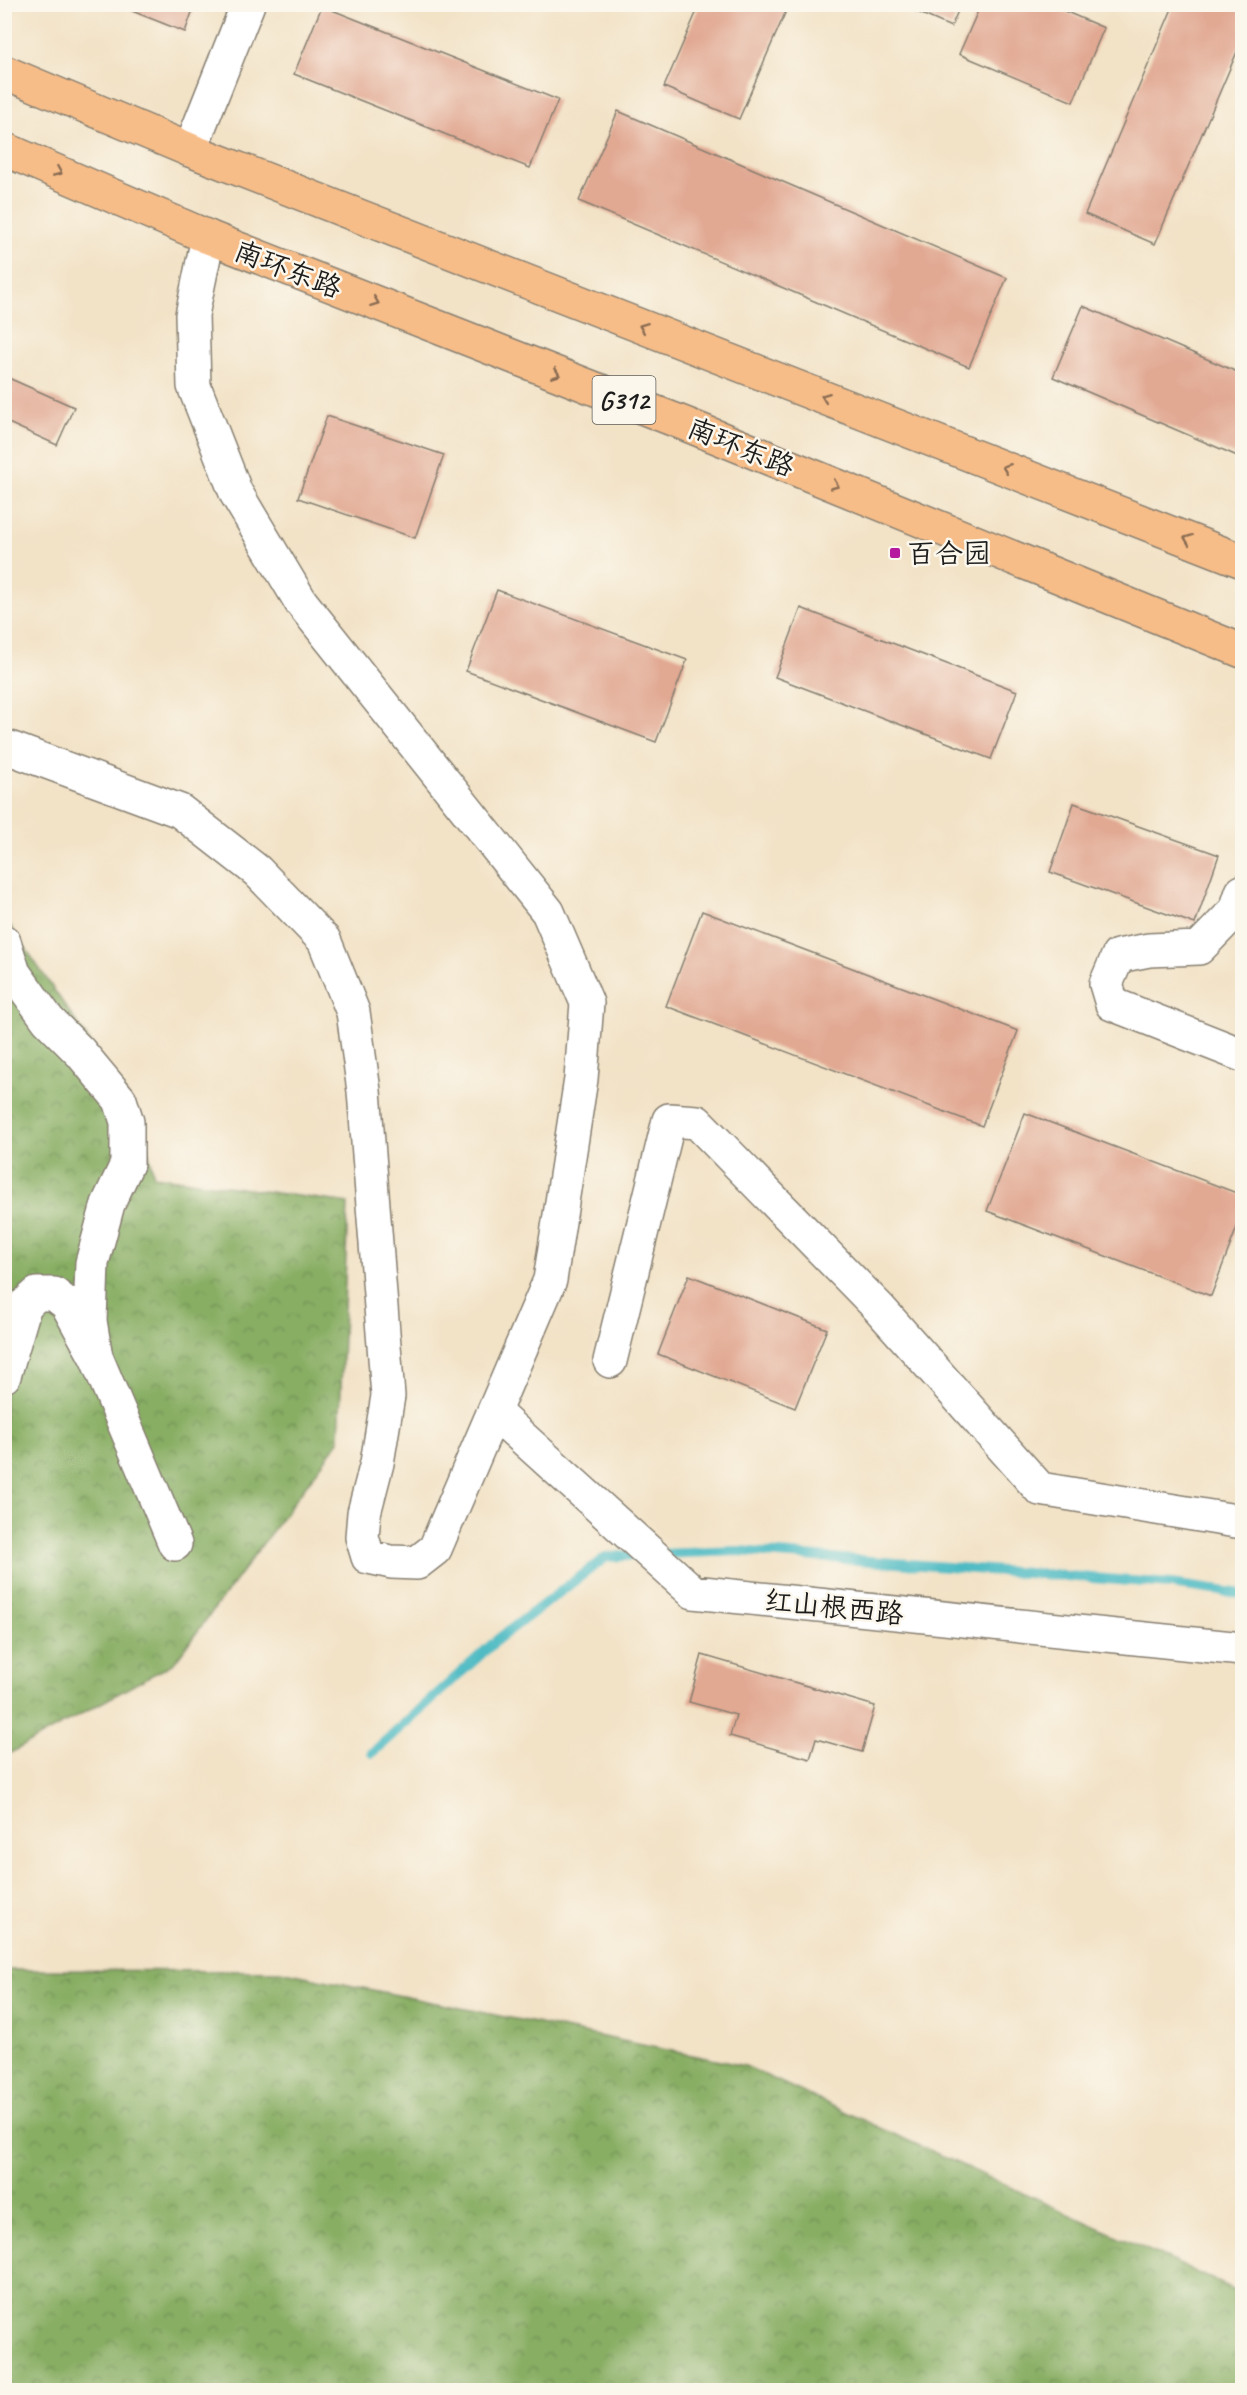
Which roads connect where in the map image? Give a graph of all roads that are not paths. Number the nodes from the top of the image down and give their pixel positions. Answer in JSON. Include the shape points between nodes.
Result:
{"nodes":[{"id":1,"x":248,"y":4,"type":"edge"},
{"id":2,"x":4,"y":72,"type":"edge"},
{"id":3,"x":4,"y":149,"type":"edge"},
{"id":4,"x":190,"y":150,"type":"junction"},
{"id":5,"x":208,"y":237,"type":"junction"},
{"id":6,"x":1242,"y":561,"type":"edge"},
{"id":7,"x":1242,"y":651,"type":"edge"},
{"id":8,"x":4,"y":746,"type":"edge"},
{"id":9,"x":1242,"y":892,"type":"edge"},
{"id":10,"x":4,"y":942,"type":"edge"},
{"id":11,"x":1242,"y":1055,"type":"edge"},
{"id":12,"x":96,"y":1357,"type":"junction"},
{"id":13,"x":610,"y":1361,"type":"dead end"},
{"id":14,"x":4,"y":1376,"type":"edge"},
{"id":15,"x":494,"y":1412,"type":"junction"},
{"id":16,"x":1242,"y":1522,"type":"edge"},
{"id":17,"x":175,"y":1544,"type":"dead end"},
{"id":18,"x":1242,"y":1649,"type":"edge"}],
"edges":[{"from":1,"to":4,"type":"street"},
{"from":2,"to":4,"type":"highway","number":"G312"},
{"from":3,"to":5,"type":"highway","name":"南环东路","number":"G312","one_way":true},
{"from":6,"to":4,"type":"highway","number":"G312","one_way":true},
{"from":5,"to":7,"type":"highway","name":"南环东路","number":"G312","one_way":true,"via":[[696,429]]},
{"from":5,"to":15,"type":"street","via":[[192,315],[194,386],[236,493],[301,602],[548,912],[587,1003],[581,1079],[550,1280]]},
{"from":8,"to":15,"type":"street","via":[[180,811],[257,871],[324,940],[353,1012],[364,1091],[388,1396],[364,1513],[362,1536],[368,1557],[417,1563],[435,1549]]},
{"from":9,"to":11,"type":"street","via":[[1236,910],[1199,948],[1118,956],[1106,984],[1112,1004]]},
{"from":10,"to":12,"type":"street","via":[[14,973],[48,1020],[120,1100],[127,1122],[127,1164],[108,1204],[92,1263],[90,1321]]},
{"from":12,"to":14,"type":"street","via":[[67,1304],[54,1294],[37,1294],[25,1305]]},
{"from":12,"to":17,"type":"street"},
{"from":13,"to":16,"type":"street","via":[[669,1119],[697,1122],[879,1308],[1040,1490]]},
{"from":15,"to":18,"type":"street","name":"红山根西路","via":[[693,1592]]}]}
